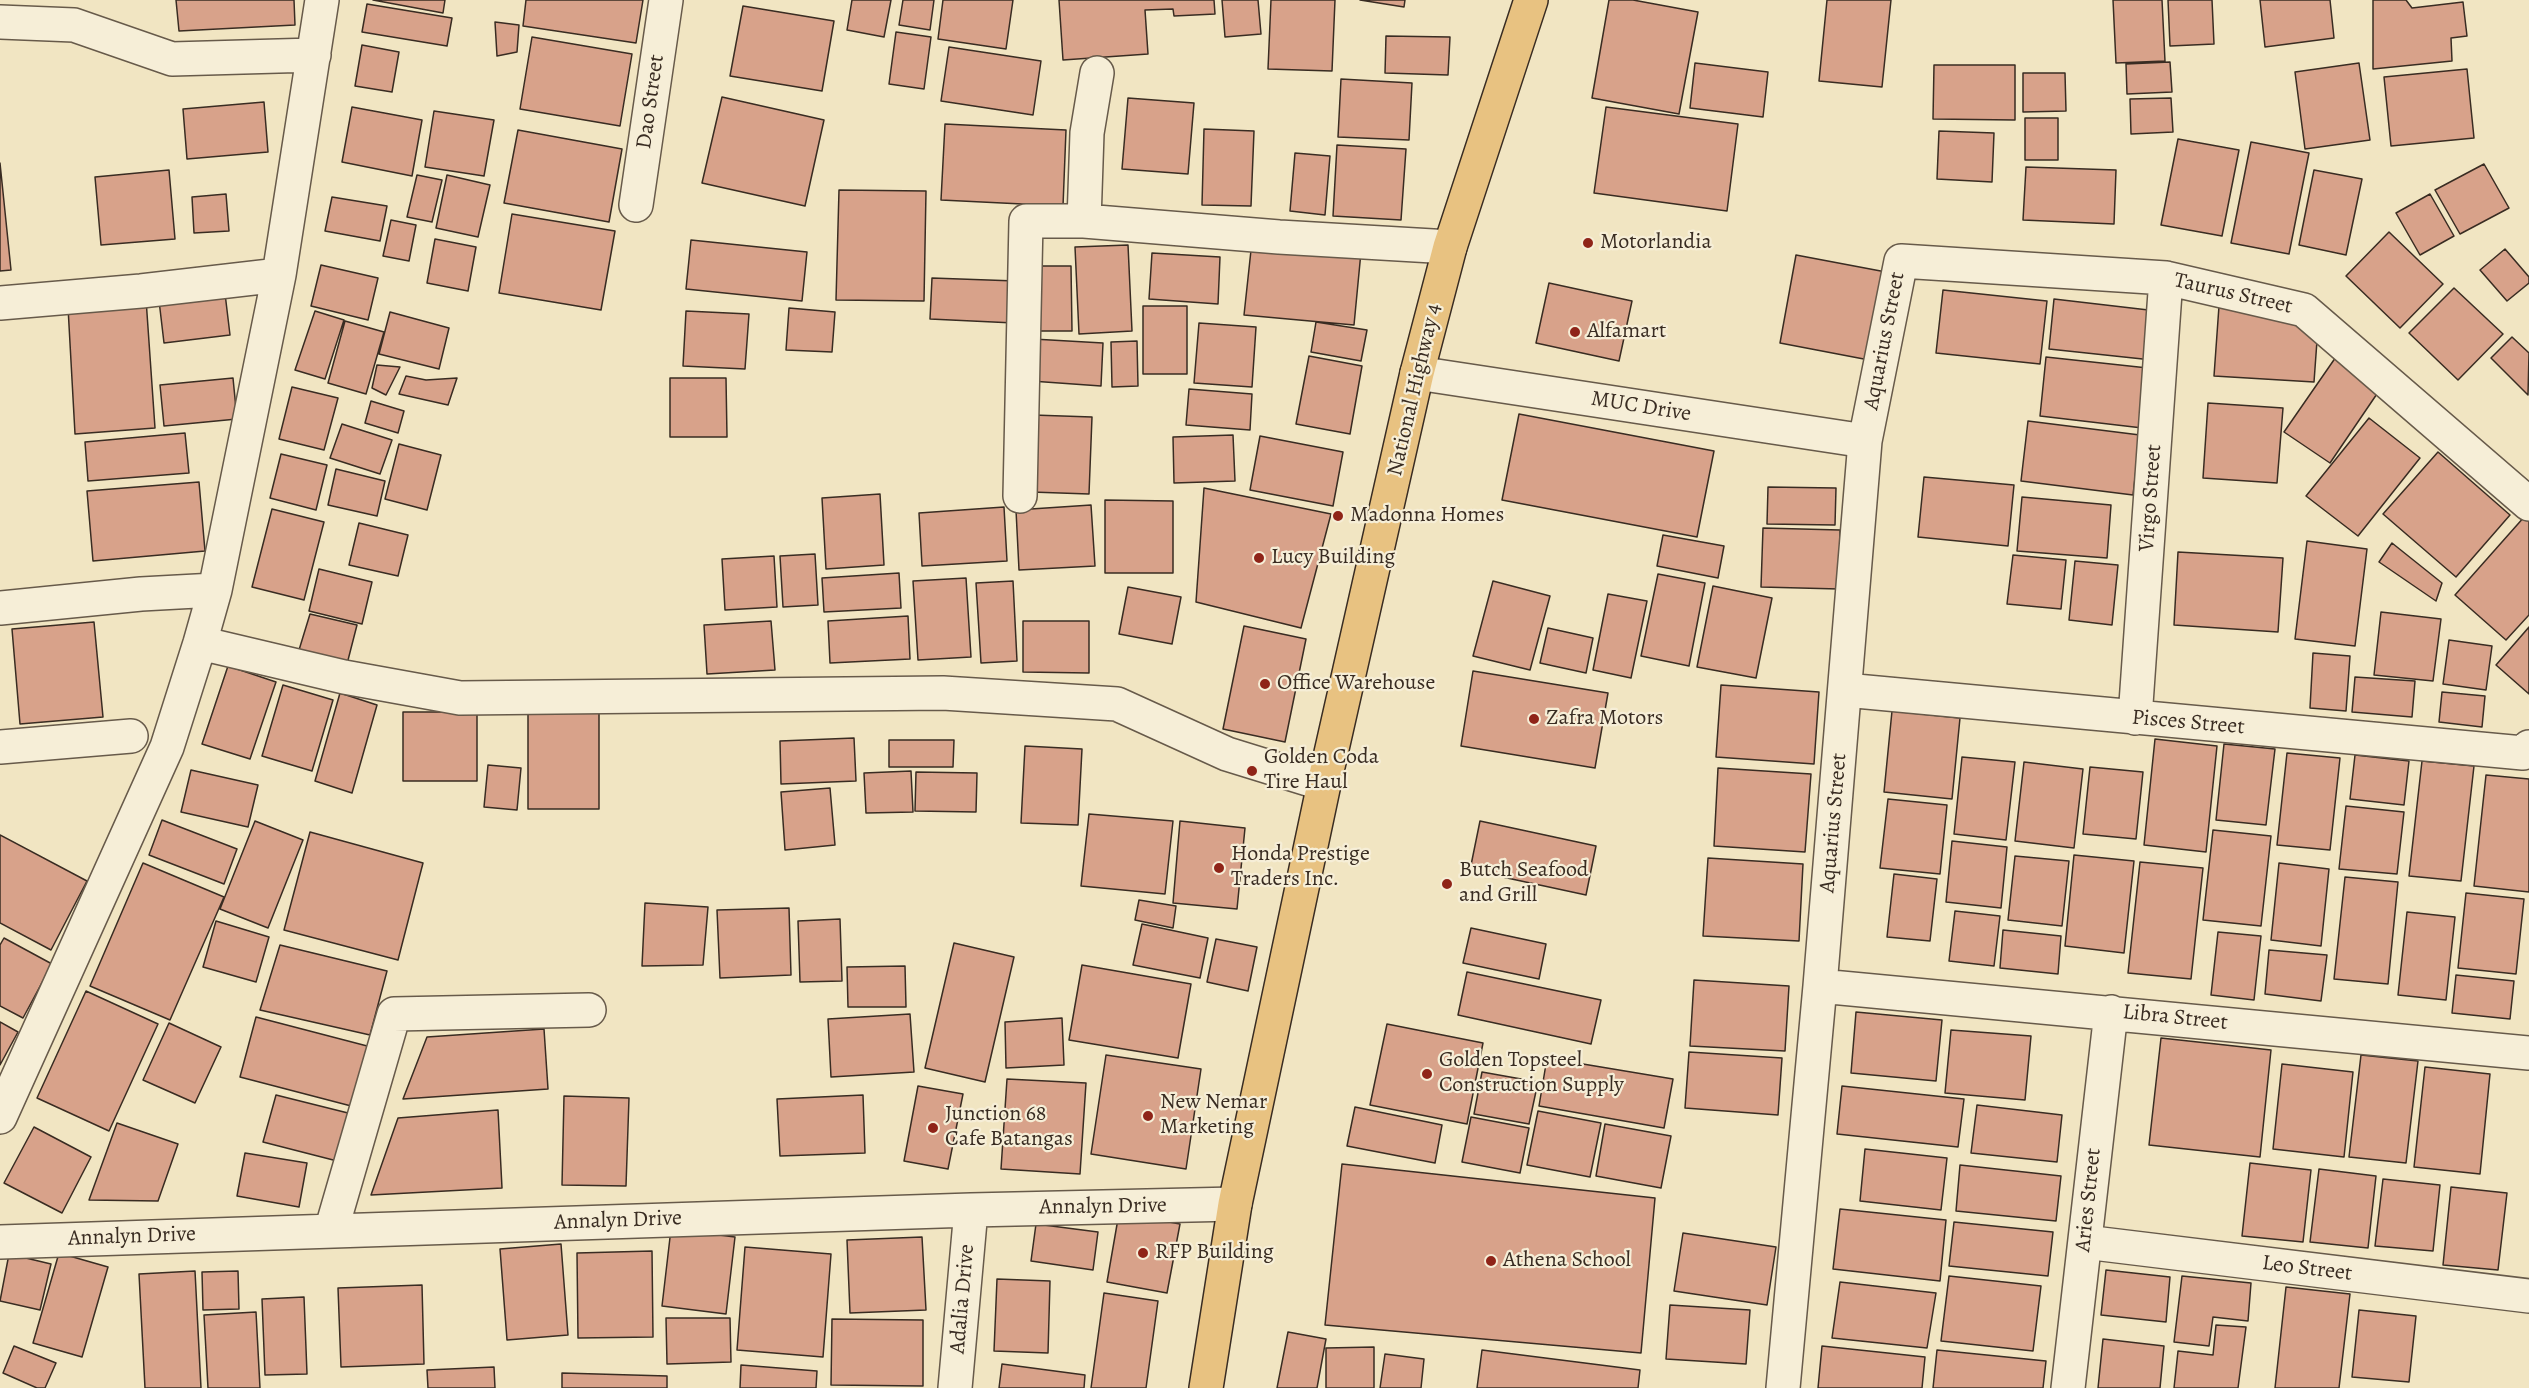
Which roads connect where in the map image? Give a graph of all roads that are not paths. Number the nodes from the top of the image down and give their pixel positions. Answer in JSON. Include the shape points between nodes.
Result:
{"nodes":[{"id":1,"x":322,"y":0,"type":"edge"},
{"id":2,"x":666,"y":0,"type":"edge"},
{"id":3,"x":1532,"y":0,"type":"edge"},
{"id":4,"x":0,"y":22,"type":"edge"},
{"id":5,"x":314,"y":55,"type":"junction"},
{"id":6,"x":1097,"y":73,"type":"dead end"},
{"id":7,"x":636,"y":205,"type":"dead end"},
{"id":8,"x":1084,"y":221,"type":"junction"},
{"id":9,"x":1450,"y":248,"type":"junction"},
{"id":10,"x":1901,"y":261,"type":"joint"},
{"id":11,"x":279,"y":275,"type":"junction"},
{"id":12,"x":2166,"y":278,"type":"junction"},
{"id":13,"x":0,"y":303,"type":"edge"},
{"id":14,"x":1417,"y":373,"type":"junction"},
{"id":15,"x":1865,"y":441,"type":"junction"},
{"id":16,"x":1020,"y":496,"type":"dead end"},
{"id":17,"x":2529,"y":504,"type":"edge"},
{"id":18,"x":215,"y":590,"type":"junction"},
{"id":19,"x":0,"y":608,"type":"edge"},
{"id":20,"x":200,"y":643,"type":"junction"},
{"id":21,"x":1845,"y":690,"type":"junction"},
{"id":22,"x":2135,"y":718,"type":"junction"},
{"id":23,"x":131,"y":735,"type":"dead end"},
{"id":24,"x":0,"y":747,"type":"edge"},
{"id":25,"x":2529,"y":747,"type":"edge"},
{"id":26,"x":1324,"y":784,"type":"junction"},
{"id":27,"x":1820,"y":986,"type":"junction"},
{"id":28,"x":589,"y":1010,"type":"dead end"},
{"id":29,"x":2110,"y":1012,"type":"junction"},
{"id":30,"x":2529,"y":1053,"type":"edge"},
{"id":31,"x":0,"y":1117,"type":"edge"},
{"id":32,"x":1235,"y":1204,"type":"junction"},
{"id":33,"x":971,"y":1210,"type":"junction"},
{"id":34,"x":331,"y":1231,"type":"junction"},
{"id":35,"x":0,"y":1242,"type":"edge"},
{"id":36,"x":2085,"y":1242,"type":"junction"},
{"id":37,"x":2529,"y":1296,"type":"edge"},
{"id":38,"x":955,"y":1388,"type":"edge"},
{"id":39,"x":1206,"y":1388,"type":"edge"},
{"id":40,"x":1782,"y":1388,"type":"edge"},
{"id":41,"x":2068,"y":1388,"type":"edge"}],
"edges":[{"from":1,"to":5,"type":"street"},
{"from":2,"to":7,"type":"street","name":"Dao Street"},
{"from":3,"to":9,"type":"main road","name":"National Highway 4"},
{"from":4,"to":5,"type":"street","via":[[74,25],[172,59]]},
{"from":5,"to":11,"type":"street"},
{"from":6,"to":8,"type":"street","via":[[1087,134]]},
{"from":8,"to":9,"type":"street"},
{"from":8,"to":16,"type":"street","via":[[1026,220]]},
{"from":9,"to":14,"type":"main road","name":"National Highway 4"},
{"from":10,"to":12,"type":"street","name":"Taurus Street"},
{"from":10,"to":15,"type":"street","name":"Aquarius Street"},
{"from":11,"to":13,"type":"street"},
{"from":11,"to":18,"type":"street"},
{"from":12,"to":17,"type":"street","name":"Taurus Street","via":[[2304,310]]},
{"from":12,"to":22,"type":"street","name":"Virgo Street"},
{"from":14,"to":15,"type":"street","name":"MUC Drive"},
{"from":14,"to":26,"type":"main road","name":"National Highway 4"},
{"from":15,"to":21,"type":"street","name":"Aquarius Street"},
{"from":18,"to":19,"type":"street"},
{"from":18,"to":20,"type":"street"},
{"from":20,"to":26,"type":"street","via":[[344,677],[460,698],[943,693],[1117,704],[1227,754]]},
{"from":20,"to":31,"type":"street","via":[[167,747]]},
{"from":21,"to":22,"type":"street","name":"Pisces Street"},
{"from":21,"to":27,"type":"street","name":"Aquarius Street"},
{"from":22,"to":25,"type":"street","name":"Pisces Street","via":[[2523,753]]},
{"from":23,"to":24,"type":"street"},
{"from":26,"to":32,"type":"main road","name":"National Highway 4"},
{"from":27,"to":29,"type":"street","name":"Libra Street"},
{"from":27,"to":40,"type":"street","name":"Aquarius Street"},
{"from":28,"to":34,"type":"street","via":[[394,1014]]},
{"from":29,"to":30,"type":"street","name":"Libra Street"},
{"from":29,"to":36,"type":"street","name":"Aries Street"},
{"from":32,"to":33,"type":"street","name":"Annalyn Drive"},
{"from":32,"to":39,"type":"main road","name":"National Highway 4"},
{"from":33,"to":34,"type":"street","name":"Annalyn Drive"},
{"from":33,"to":38,"type":"street","name":"Adalia Drive"},
{"from":34,"to":35,"type":"street","name":"Annalyn Drive"},
{"from":36,"to":37,"type":"street","name":"Leo Street"},
{"from":36,"to":41,"type":"street","name":"Aries Street"}]}
